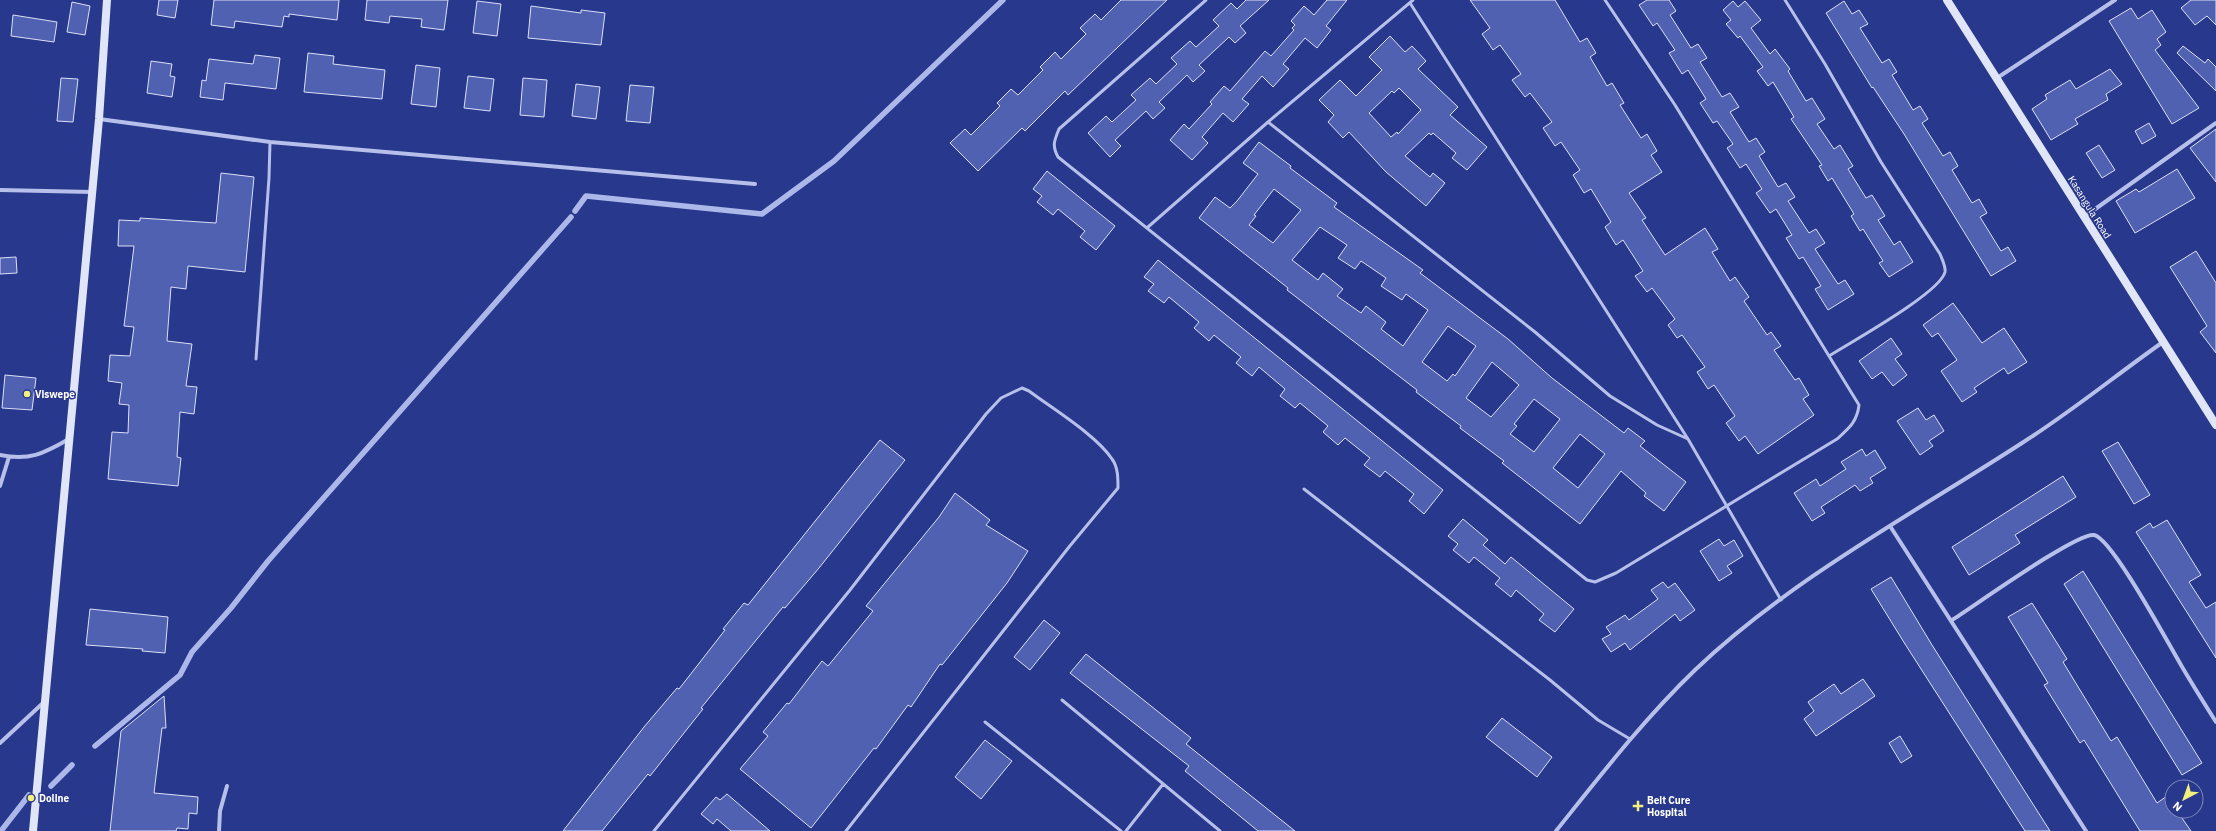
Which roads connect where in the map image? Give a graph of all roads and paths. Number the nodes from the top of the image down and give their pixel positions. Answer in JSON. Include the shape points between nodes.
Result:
{"nodes":[{"id":1,"x":107,"y":0,"type":"edge"},
{"id":2,"x":1206,"y":0,"type":"edge"},
{"id":3,"x":1605,"y":0,"type":"edge"},
{"id":4,"x":1785,"y":0,"type":"edge"},
{"id":5,"x":1947,"y":0,"type":"edge"},
{"id":6,"x":2115,"y":0,"type":"edge"},
{"id":7,"x":1411,"y":1,"type":"edge"},
{"id":8,"x":1996,"y":79,"type":"junction"},
{"id":9,"x":99,"y":119,"type":"junction"},
{"id":10,"x":1268,"y":122,"type":"junction"},
{"id":11,"x":2216,"y":123,"type":"edge"},
{"id":12,"x":270,"y":142,"type":"junction"},
{"id":13,"x":755,"y":184,"type":"dead end"},
{"id":14,"x":0,"y":190,"type":"edge"},
{"id":15,"x":92,"y":192,"type":"junction"},
{"id":16,"x":2084,"y":217,"type":"junction"},
{"id":17,"x":1148,"y":227,"type":"junction"},
{"id":18,"x":2163,"y":342,"type":"junction"},
{"id":19,"x":1829,"y":356,"type":"junction"},
{"id":20,"x":256,"y":359,"type":"dead end"},
{"id":21,"x":2216,"y":425,"type":"edge"},
{"id":22,"x":69,"y":439,"type":"junction"},
{"id":23,"x":1688,"y":440,"type":"junction"},
{"id":24,"x":0,"y":455,"type":"edge"},
{"id":25,"x":9,"y":457,"type":"junction"},
{"id":26,"x":0,"y":486,"type":"edge"},
{"id":27,"x":1304,"y":489,"type":"dead end"},
{"id":28,"x":1726,"y":504,"type":"junction"},
{"id":29,"x":1890,"y":526,"type":"junction"},
{"id":30,"x":1781,"y":600,"type":"junction"},
{"id":31,"x":1952,"y":620,"type":"junction"},
{"id":32,"x":1062,"y":700,"type":"dead end"},
{"id":33,"x":45,"y":701,"type":"junction"},
{"id":34,"x":985,"y":722,"type":"dead end"},
{"id":35,"x":2216,"y":722,"type":"edge"},
{"id":36,"x":1630,"y":739,"type":"junction"},
{"id":37,"x":0,"y":743,"type":"edge"},
{"id":38,"x":1163,"y":784,"type":"junction"},
{"id":39,"x":227,"y":786,"type":"dead end"},
{"id":40,"x":33,"y":831,"type":"edge"},
{"id":41,"x":219,"y":831,"type":"edge"},
{"id":42,"x":654,"y":831,"type":"edge"},
{"id":43,"x":846,"y":831,"type":"edge"},
{"id":44,"x":1120,"y":831,"type":"edge"},
{"id":45,"x":1126,"y":831,"type":"edge"},
{"id":46,"x":1220,"y":831,"type":"edge"},
{"id":47,"x":1556,"y":831,"type":"edge"},
{"id":48,"x":2086,"y":831,"type":"edge"}],
"edges":[{"from":1,"to":9,"type":"street"},
{"from":2,"to":17,"type":"lane","via":[[1059,129],[1054,141],[1053,148],[1058,157]]},
{"from":3,"to":19,"type":"lane","via":[[1675,105]]},
{"from":4,"to":19,"type":"lane","via":[[1881,162],[1940,254],[1945,270],[1934,287],[1914,303]]},
{"from":5,"to":8,"type":"street","name":"Kasangula Road"},
{"from":6,"to":8,"type":"street"},
{"from":7,"to":10,"type":"lane"},
{"from":7,"to":23,"type":"lane"},
{"from":8,"to":16,"type":"street","name":"Kasangula Road"},
{"from":9,"to":12,"type":"street"},
{"from":9,"to":15,"type":"street"},
{"from":10,"to":17,"type":"lane"},
{"from":10,"to":23,"type":"lane","via":[[1535,332],[1610,396],[1657,425]]},
{"from":11,"to":16,"type":"street"},
{"from":12,"to":13,"type":"street"},
{"from":12,"to":20,"type":"lane"},
{"from":14,"to":15,"type":"street"},
{"from":15,"to":22,"type":"street"},
{"from":16,"to":18,"type":"street","name":"Kasangula Road"},
{"from":17,"to":28,"type":"lane","via":[[1587,580],[1595,582],[1616,573]]},
{"from":18,"to":21,"type":"street","name":"Kasangula Road"},
{"from":18,"to":29,"type":"street","via":[[2024,442]]},
{"from":19,"to":28,"type":"lane","via":[[1858,404],[1858,416],[1853,425],[1836,439]]},
{"from":22,"to":25,"type":"street","via":[[35,456],[17,459]]},
{"from":22,"to":33,"type":"street"},
{"from":23,"to":28,"type":"lane"},
{"from":24,"to":25,"type":"street"},
{"from":25,"to":26,"type":"street"},
{"from":27,"to":36,"type":"lane","via":[[1598,720]]},
{"from":28,"to":30,"type":"lane"},
{"from":29,"to":30,"type":"street"},
{"from":29,"to":31,"type":"street"},
{"from":30,"to":36,"type":"street","via":[[1695,670]]},
{"from":31,"to":35,"type":"street","via":[[2084,537],[2100,537],[2146,603],[2180,665]]},
{"from":31,"to":48,"type":"street","via":[[2034,753]]},
{"from":32,"to":38,"type":"lane"},
{"from":33,"to":37,"type":"street"},
{"from":33,"to":40,"type":"street"},
{"from":34,"to":44,"type":"lane"},
{"from":36,"to":47,"type":"street"},
{"from":38,"to":45,"type":"lane"},
{"from":38,"to":46,"type":"lane"},
{"from":39,"to":41,"type":"street","via":[[220,811]]},
{"from":42,"to":43,"type":"lane","via":[[850,590],[986,414],[1001,398],[1022,388],[1030,391],[1092,438],[1113,459],[1118,474],[1118,488]]}]}
